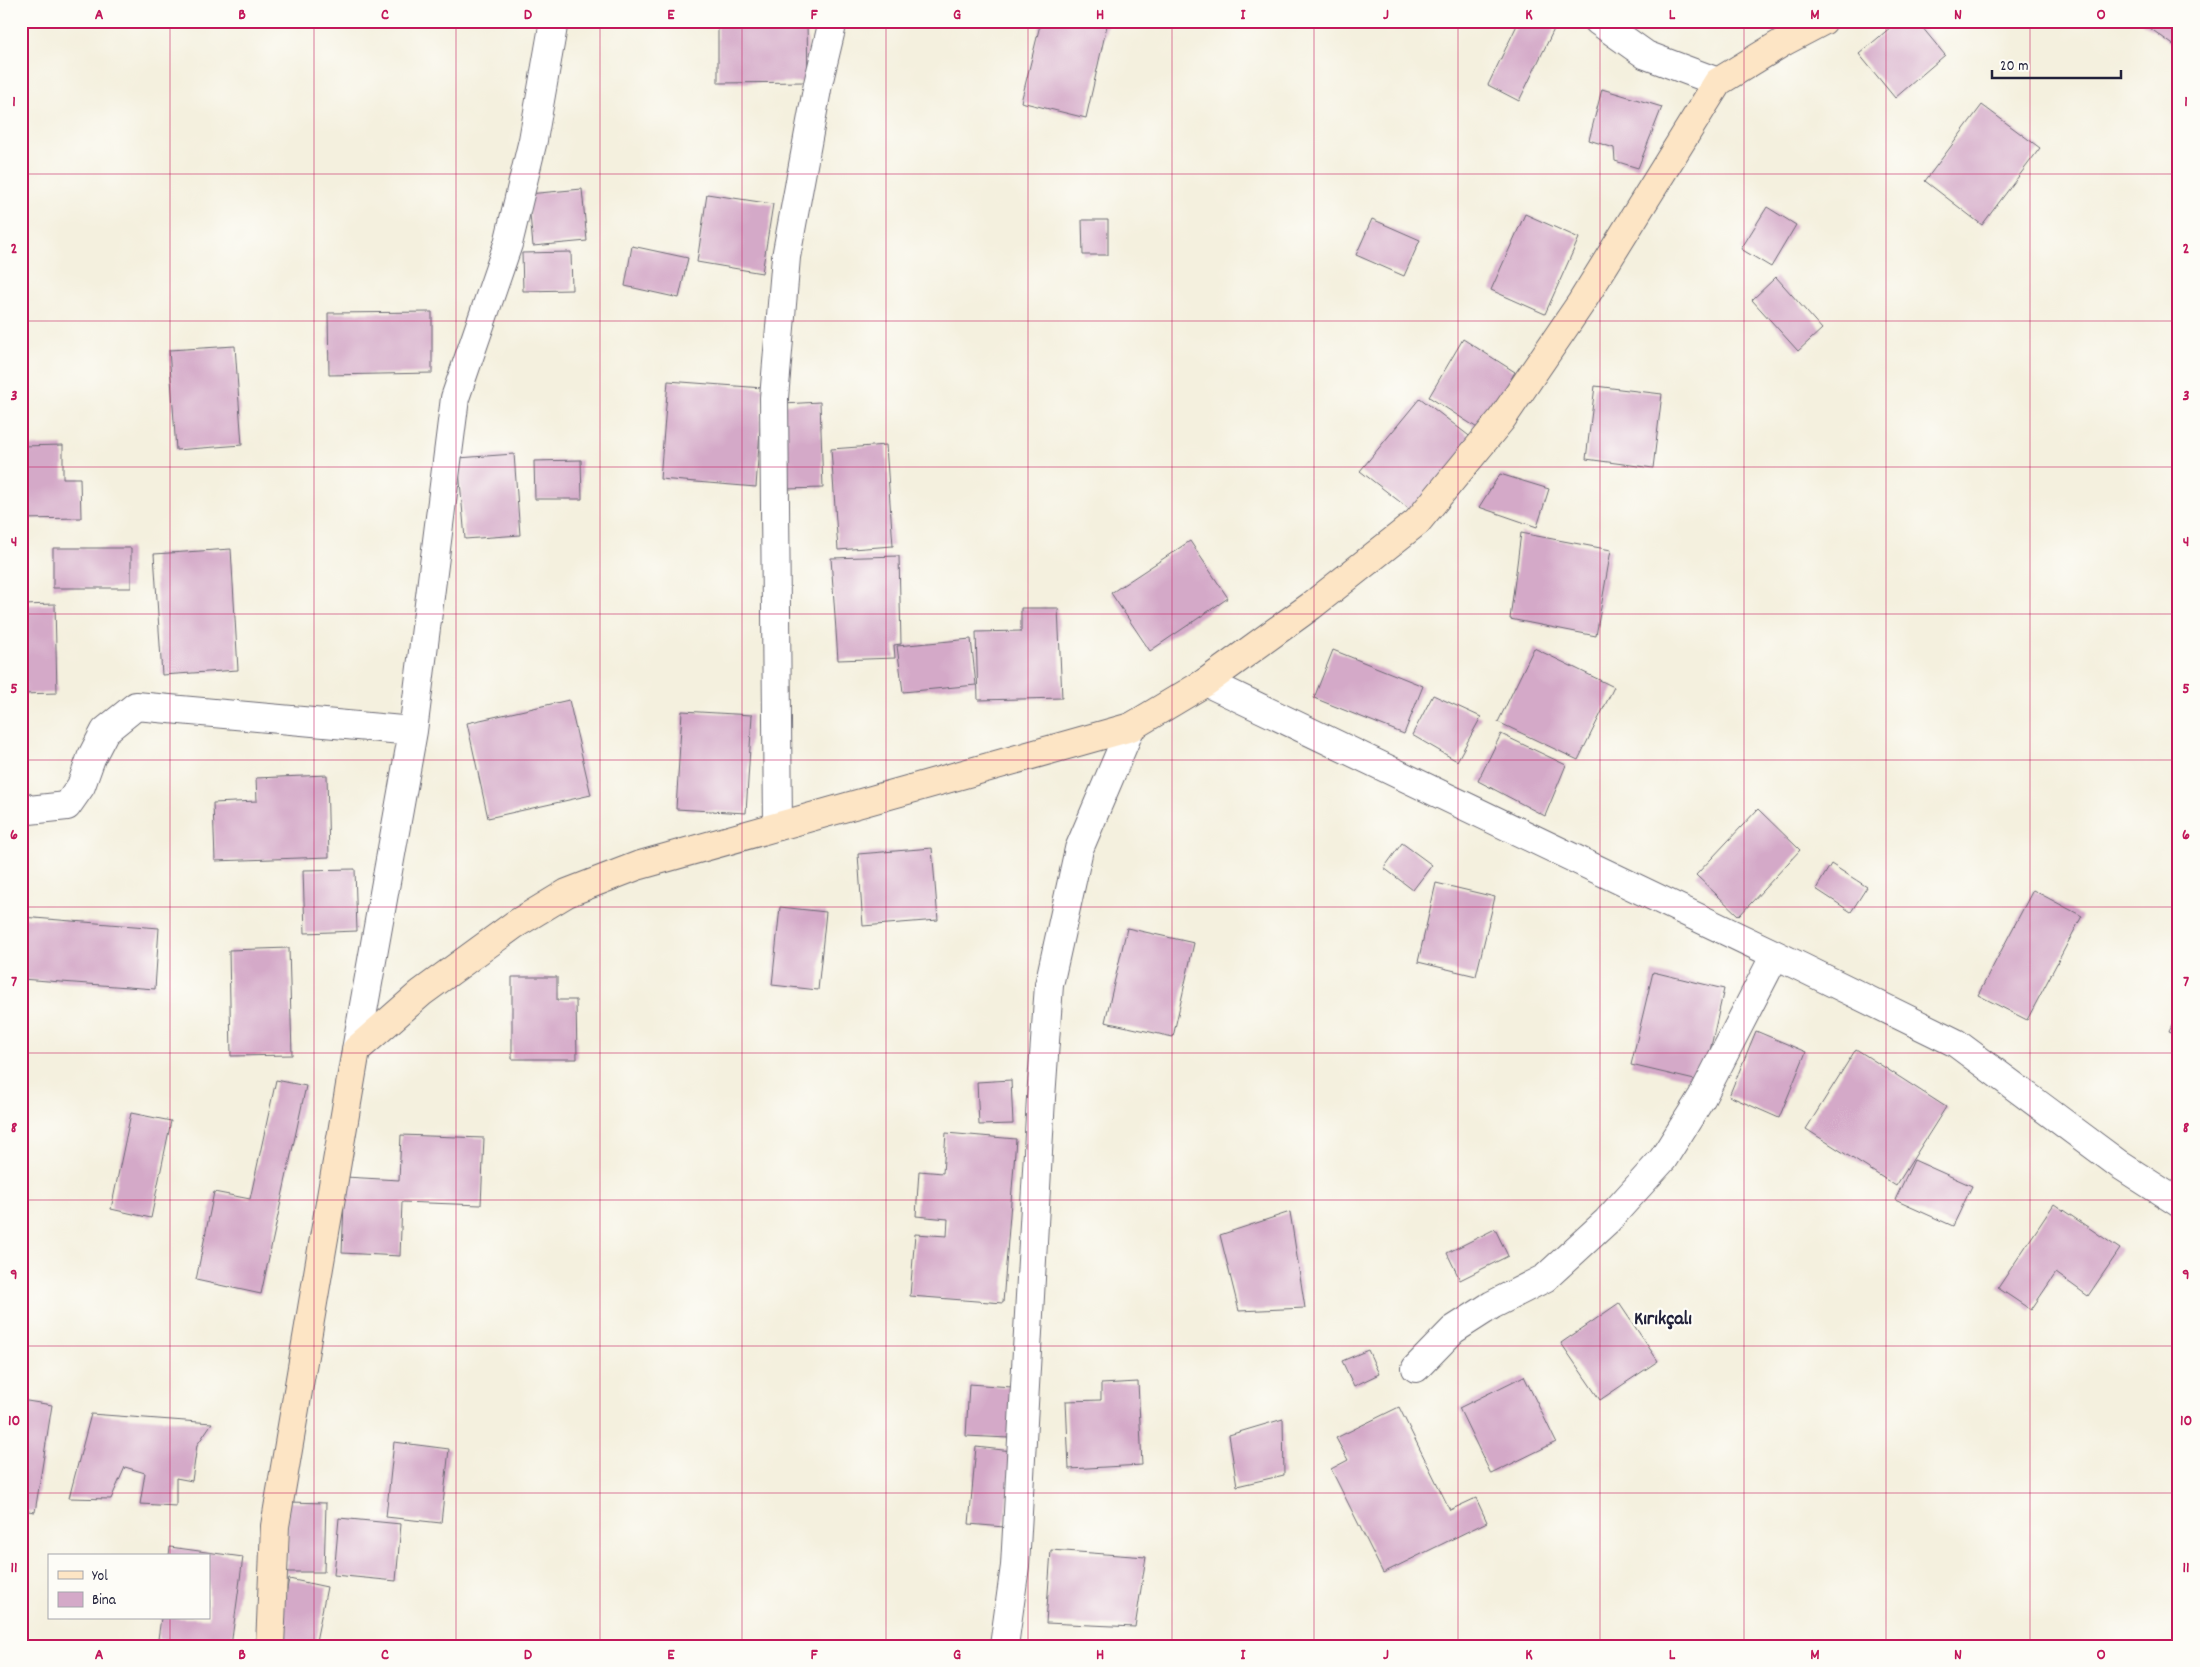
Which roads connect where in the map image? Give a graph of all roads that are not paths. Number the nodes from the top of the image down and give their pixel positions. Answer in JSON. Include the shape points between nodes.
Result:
{"nodes":[{"id":1,"x":554,"y":21,"type":"edge"},
{"id":2,"x":833,"y":21,"type":"edge"},
{"id":3,"x":1598,"y":21,"type":"edge"},
{"id":4,"x":1823,"y":21,"type":"edge"},
{"id":5,"x":1718,"y":82,"type":"junction"},
{"id":6,"x":1206,"y":682,"type":"junction"},
{"id":7,"x":1131,"y":727,"type":"junction"},
{"id":8,"x":413,"y":731,"type":"junction"},
{"id":9,"x":21,"y":805,"type":"edge"},
{"id":10,"x":778,"y":826,"type":"junction"},
{"id":11,"x":1774,"y":955,"type":"junction"},
{"id":12,"x":356,"y":1050,"type":"junction"},
{"id":13,"x":2179,"y":1204,"type":"edge"},
{"id":14,"x":1416,"y":1368,"type":"dead end"},
{"id":15,"x":270,"y":1646,"type":"edge"},
{"id":16,"x":1004,"y":1646,"type":"edge"}],
"edges":[{"from":1,"to":8,"type":"street","via":[[533,140],[508,244],[455,398]]},
{"from":2,"to":10,"type":"street","via":[[786,257],[774,398]]},
{"from":3,"to":5,"type":"street","via":[[1646,55]]},
{"from":4,"to":5,"type":"street"},
{"from":5,"to":6,"type":"street","via":[[1581,303],[1501,420],[1417,522],[1311,606]]},
{"from":6,"to":7,"type":"street"},
{"from":6,"to":11,"type":"street"},
{"from":7,"to":10,"type":"street"},
{"from":7,"to":16,"type":"street","via":[[1079,850],[1049,985],[1015,1566]]},
{"from":8,"to":9,"type":"street","via":[[136,706],[105,731],[80,786],[67,806],[29,810]]},
{"from":8,"to":12,"type":"street"},
{"from":10,"to":12,"type":"street","via":[[637,866],[567,894],[473,954],[421,993]]},
{"from":11,"to":13,"type":"street","via":[[1956,1043],[2120,1165]]},
{"from":11,"to":14,"type":"street","via":[[1702,1097],[1663,1159],[1607,1222],[1545,1278],[1492,1305],[1454,1330]]},
{"from":12,"to":15,"type":"street","via":[[275,1526]]}]}
